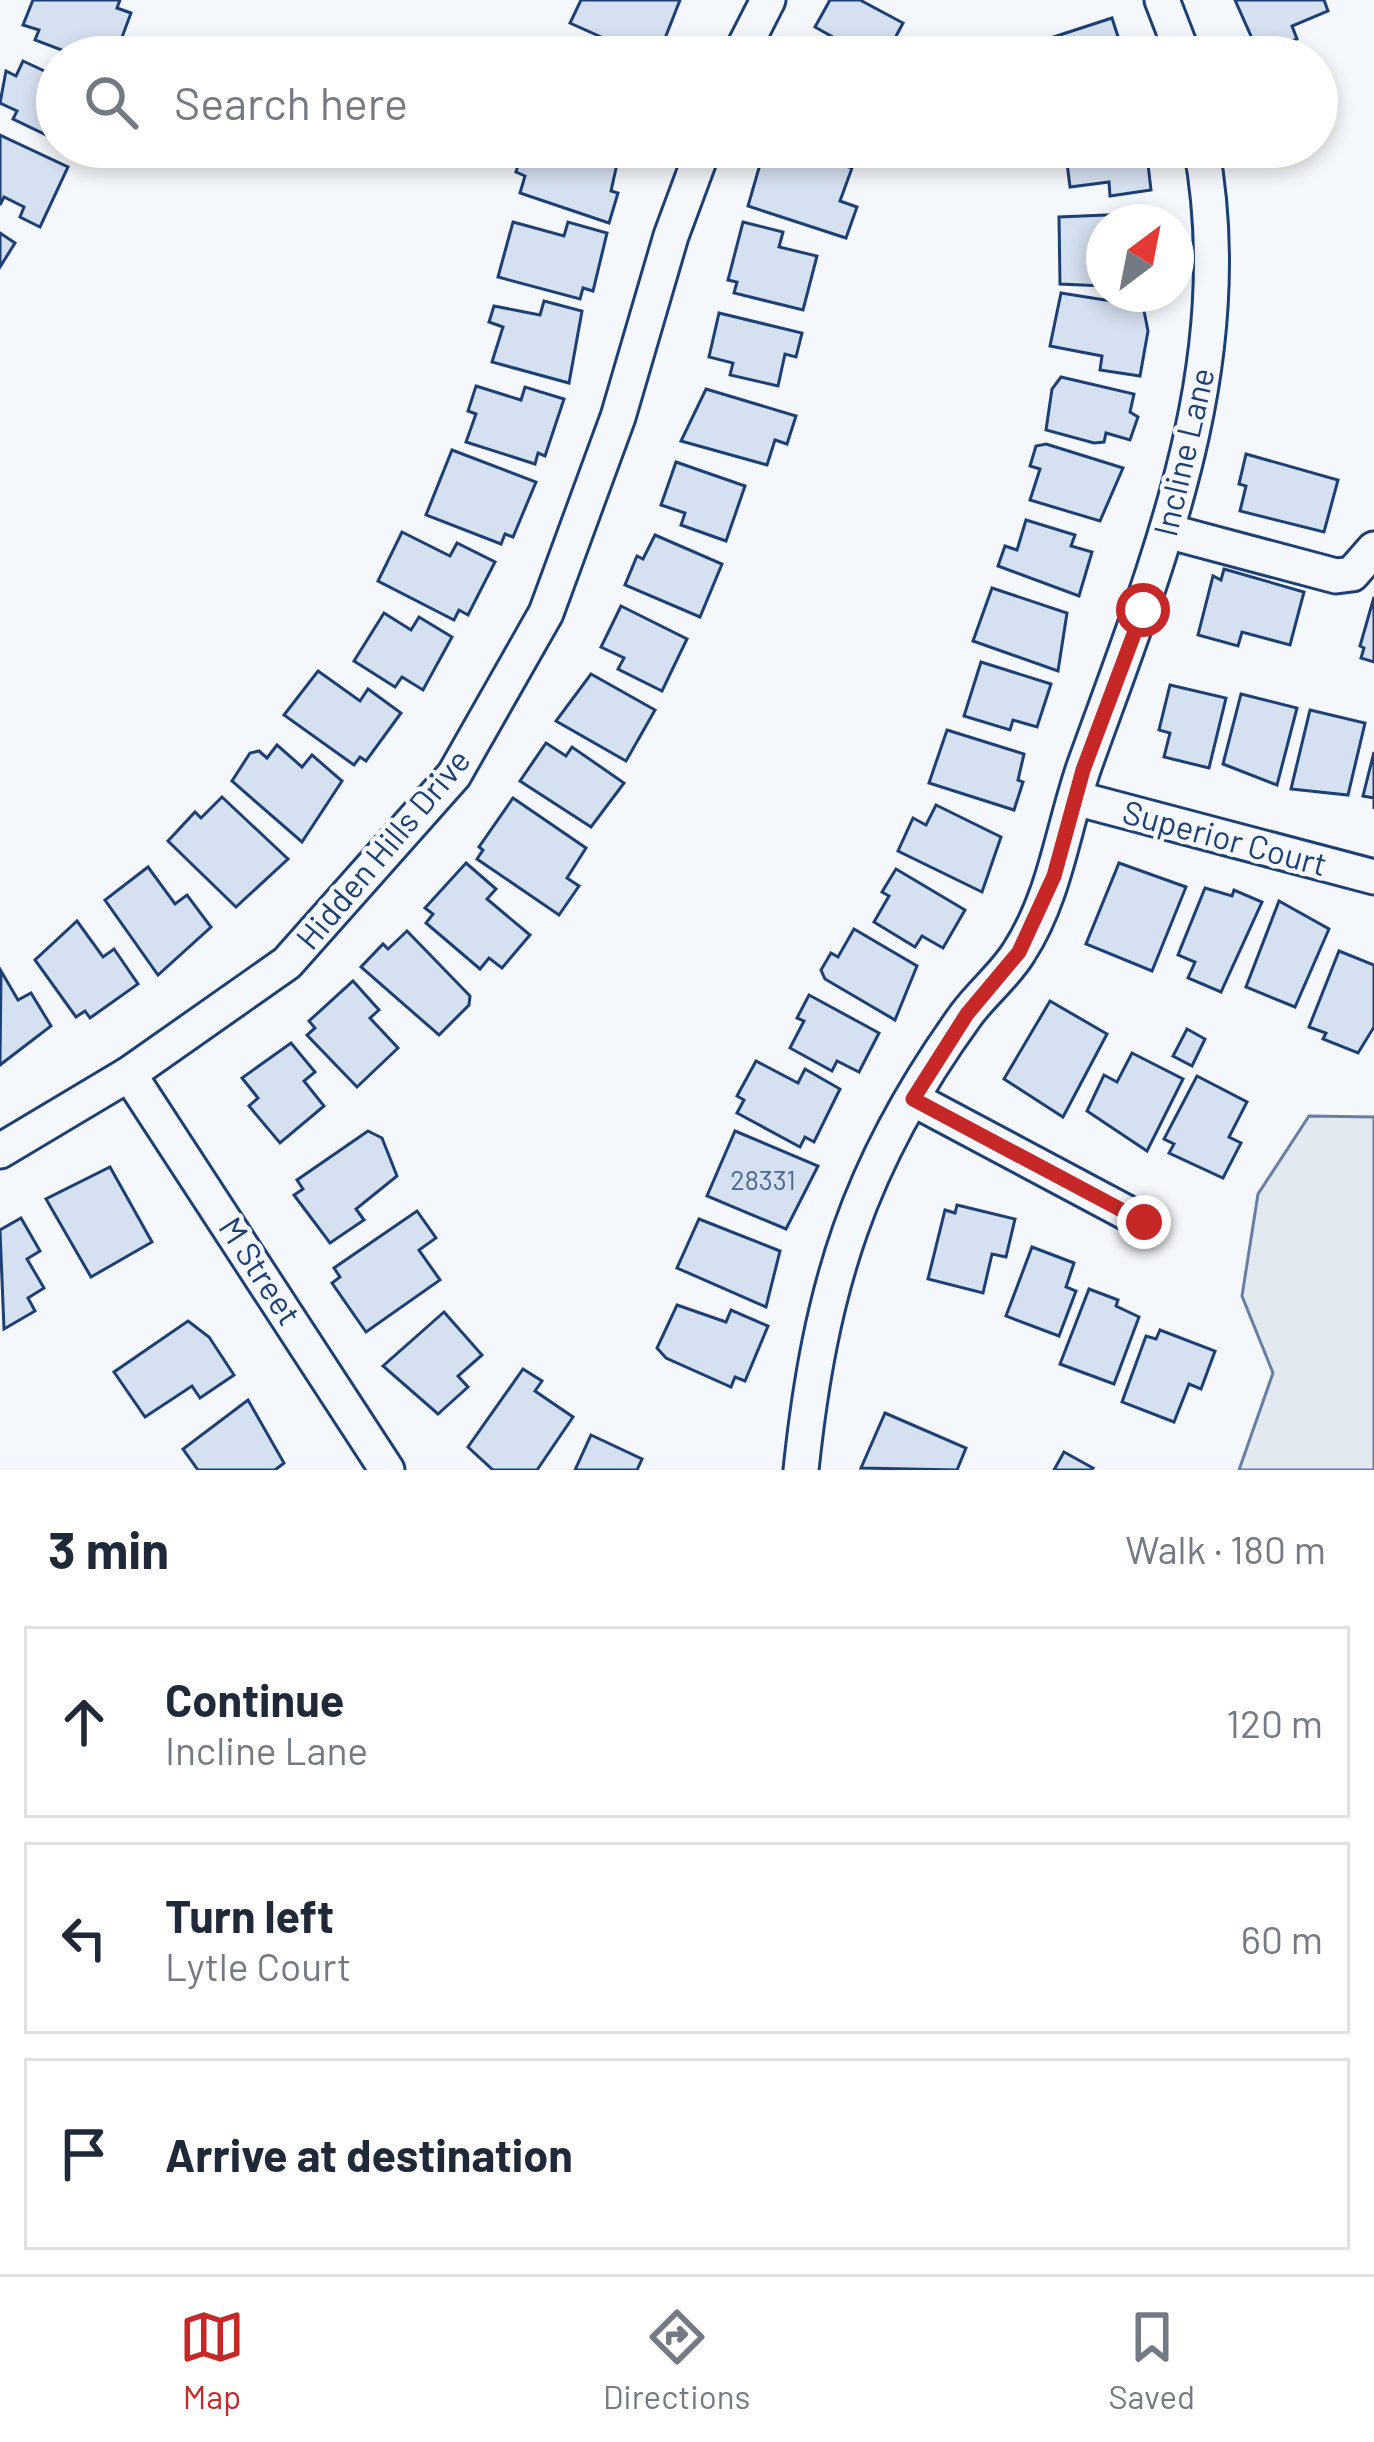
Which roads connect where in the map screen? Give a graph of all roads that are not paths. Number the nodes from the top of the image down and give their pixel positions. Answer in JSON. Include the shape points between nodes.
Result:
{"nodes":[{"id":1,"x":768,"y":0,"type":"edge"},
{"id":2,"x":1162,"y":0,"type":"edge"},
{"id":3,"x":750,"y":36,"type":"edge"},
{"id":4,"x":1176,"y":36,"type":"edge"},
{"id":5,"x":696,"y":168,"type":"edge"},
{"id":6,"x":1205,"y":168,"type":"edge"},
{"id":7,"x":1167,"y":531,"type":"junction"},
{"id":8,"x":1374,"y":549,"type":"edge"},
{"id":9,"x":1075,"y":798,"type":"junction"},
{"id":10,"x":1374,"y":877,"type":"edge"},
{"id":11,"x":129,"y":1074,"type":"junction"},
{"id":12,"x":913,"y":1099,"type":"junction"},
{"id":13,"x":0,"y":1151,"type":"edge"},
{"id":14,"x":1144,"y":1222,"type":"dead end"},
{"id":15,"x":387,"y":1470,"type":"edge"},
{"id":16,"x":801,"y":1470,"type":"edge"}],
"edges":[{"from":1,"to":3,"type":"street"},
{"from":2,"to":4,"type":"street"},
{"from":5,"to":11,"type":"street","name":"Hidden Hills Drive","via":[[546,613],[454,775],[287,963]]},
{"from":6,"to":7,"type":"street","name":"Incline Lane","via":[[1214,320]]},
{"from":7,"to":8,"type":"street","via":[[1336,576],[1352,574]]},
{"from":7,"to":9,"type":"street","name":"Incline Lane"},
{"from":9,"to":10,"type":"street","name":"Superior Court"},
{"from":9,"to":12,"type":"street","name":"Incline Lane","via":[[1054,876],[1019,952]]},
{"from":11,"to":13,"type":"street","name":"Hidden Hills Drive"},
{"from":11,"to":15,"type":"street","name":"M Street"},
{"from":12,"to":14,"type":"street"},
{"from":12,"to":16,"type":"street","name":"Incline Lane","via":[[881,1151],[826,1295]]}]}
